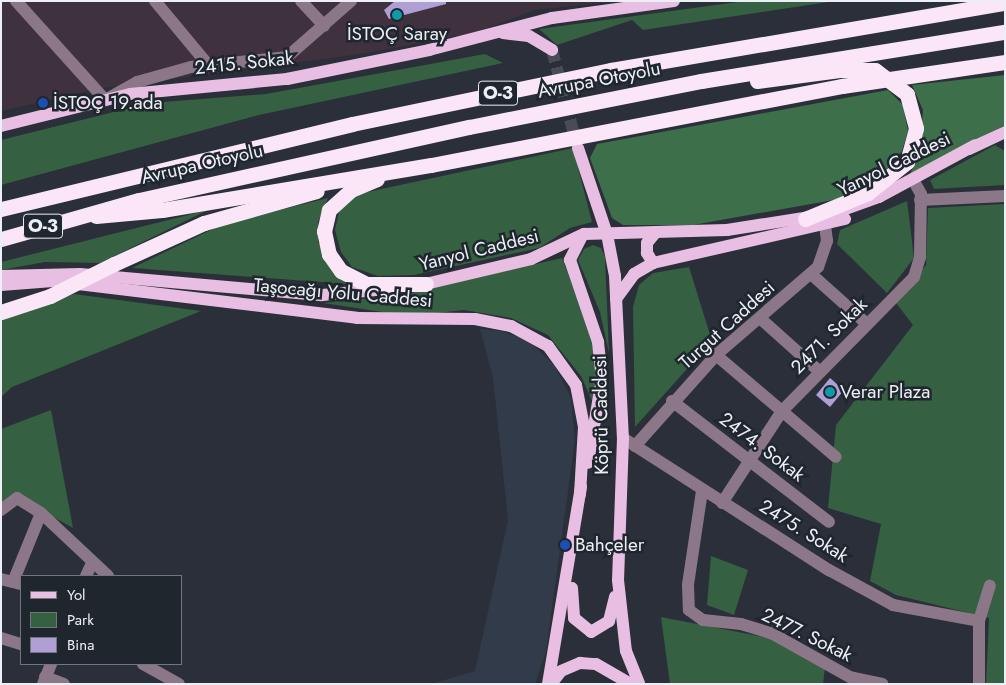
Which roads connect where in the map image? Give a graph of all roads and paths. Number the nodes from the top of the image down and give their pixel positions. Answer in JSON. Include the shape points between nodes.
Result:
{"nodes":[{"id":1,"x":16,"y":1,"type":"edge"},
{"id":2,"x":156,"y":1,"type":"edge"},
{"id":3,"x":301,"y":1,"type":"edge"},
{"id":4,"x":351,"y":1,"type":"edge"},
{"id":5,"x":674,"y":1,"type":"edge"},
{"id":6,"x":1004,"y":4,"type":"edge"},
{"id":7,"x":324,"y":26,"type":"junction"},
{"id":8,"x":491,"y":32,"type":"junction"},
{"id":9,"x":1005,"y":32,"type":"edge"},
{"id":10,"x":552,"y":50,"type":"tunnel mouth"},
{"id":11,"x":1005,"y":62,"type":"edge"},
{"id":12,"x":210,"y":66,"type":"junction"},
{"id":13,"x":701,"y":81,"type":"junction"},
{"id":14,"x":105,"y":100,"type":"junction"},
{"id":15,"x":1,"y":126,"type":"edge"},
{"id":16,"x":1005,"y":133,"type":"edge"},
{"id":17,"x":975,"y":145,"type":"junction"},
{"id":18,"x":578,"y":148,"type":"tunnel mouth"},
{"id":19,"x":431,"y":165,"type":"junction"},
{"id":20,"x":377,"y":179,"type":"junction"},
{"id":21,"x":916,"y":184,"type":"junction"},
{"id":22,"x":1005,"y":196,"type":"edge"},
{"id":23,"x":920,"y":200,"type":"junction"},
{"id":24,"x":1,"y":209,"type":"edge"},
{"id":25,"x":85,"y":214,"type":"junction"},
{"id":26,"x":805,"y":219,"type":"junction"},
{"id":27,"x":825,"y":224,"type":"junction"},
{"id":28,"x":656,"y":232,"type":"junction"},
{"id":29,"x":584,"y":234,"type":"junction"},
{"id":30,"x":607,"y":234,"type":"junction"},
{"id":31,"x":1,"y":239,"type":"edge"},
{"id":32,"x":653,"y":263,"type":"junction"},
{"id":33,"x":811,"y":274,"type":"junction"},
{"id":34,"x":1,"y":276,"type":"edge"},
{"id":35,"x":426,"y":284,"type":"junction"},
{"id":36,"x":1,"y":285,"type":"edge"},
{"id":37,"x":616,"y":298,"type":"junction"},
{"id":38,"x":1,"y":312,"type":"edge"},
{"id":39,"x":762,"y":320,"type":"junction"},
{"id":40,"x":867,"y":324,"type":"junction"},
{"id":41,"x":716,"y":355,"type":"junction"},
{"id":42,"x":819,"y":371,"type":"junction"},
{"id":43,"x":672,"y":401,"type":"junction"},
{"id":44,"x":782,"y":411,"type":"junction"},
{"id":45,"x":622,"y":438,"type":"junction"},
{"id":46,"x":635,"y":446,"type":"junction"},
{"id":47,"x":836,"y":457,"type":"dead end"},
{"id":48,"x":749,"y":460,"type":"junction"},
{"id":49,"x":702,"y":491,"type":"junction"},
{"id":50,"x":580,"y":494,"type":"junction"},
{"id":51,"x":722,"y":503,"type":"junction"},
{"id":52,"x":6,"y":507,"type":"edge"},
{"id":53,"x":41,"y":513,"type":"junction"},
{"id":54,"x":829,"y":522,"type":"dead end"},
{"id":55,"x":573,"y":550,"type":"junction"},
{"id":56,"x":92,"y":563,"type":"junction"},
{"id":57,"x":86,"y":575,"type":"edge"},
{"id":58,"x":107,"y":575,"type":"edge"},
{"id":59,"x":618,"y":580,"type":"junction"},
{"id":60,"x":12,"y":582,"type":"edge"},
{"id":61,"x":990,"y":586,"type":"dead end"},
{"id":62,"x":979,"y":621,"type":"junction"},
{"id":63,"x":1,"y":638,"type":"edge"},
{"id":64,"x":20,"y":644,"type":"edge"},
{"id":65,"x":51,"y":665,"type":"edge"},
{"id":66,"x":145,"y":665,"type":"edge"},
{"id":67,"x":44,"y":680,"type":"edge"},
{"id":68,"x":64,"y":684,"type":"edge"},
{"id":69,"x":179,"y":684,"type":"edge"},
{"id":70,"x":550,"y":684,"type":"edge"},
{"id":71,"x":630,"y":684,"type":"edge"},
{"id":72,"x":639,"y":684,"type":"edge"},
{"id":73,"x":882,"y":684,"type":"edge"},
{"id":74,"x":979,"y":684,"type":"edge"}],
"edges":[{"from":1,"to":14,"type":"street"},
{"from":2,"to":12,"type":"street"},
{"from":3,"to":7,"type":"street"},
{"from":4,"to":7,"type":"street"},
{"from":5,"to":8,"type":"main road","name":"2415. Sokak","via":[[552,18]]},
{"from":6,"to":24,"type":"highway","name":"Avrupa Otoyolu","number":"O-3","via":[[611,70],[352,124]]},
{"from":7,"to":12,"type":"street","via":[[288,57]]},
{"from":8,"to":10,"type":"main road","via":[[529,36]]},
{"from":8,"to":14,"type":"main road","name":"2415. Sokak","via":[[429,50],[287,79]]},
{"from":9,"to":13,"type":"highway","name":"Avrupa Otoyolu","number":"O-3"},
{"from":11,"to":19,"type":"highway","via":[[842,86]]},
{"from":12,"to":14,"type":"street","via":[[152,77]]},
{"from":13,"to":25,"type":"highway","name":"Avrupa Otoyolu","number":"O-3","via":[[280,166]]},
{"from":13,"to":26,"type":"highway","bridge":true,"via":[[749,82],[841,70],[875,70],[907,94],[916,128],[907,162],[868,193]]},
{"from":14,"to":15,"type":"main road","name":"2415. Sokak"},
{"from":16,"to":17,"type":"main road"},
{"from":17,"to":21,"type":"main road"},
{"from":17,"to":26,"type":"main road","name":"Yanyol Caddesi","via":[[879,197]]},
{"from":18,"to":30,"type":"main road","name":"Köprü Caddesi"},
{"from":19,"to":20,"type":"highway"},
{"from":19,"to":25,"type":"highway","via":[[153,212],[110,218]]},
{"from":20,"to":35,"type":"highway","via":[[351,190],[329,210],[324,231],[329,254],[341,271],[366,284]]},
{"from":20,"to":38,"type":"highway","bridge":true,"via":[[204,223],[50,296]]},
{"from":21,"to":23,"type":"street","name":"2471. Sokak"},
{"from":21,"to":27,"type":"main road","via":[[858,216]]},
{"from":22,"to":23,"type":"street"},
{"from":23,"to":40,"type":"street","name":"2471. Sokak","via":[[918,268]]},
{"from":25,"to":31,"type":"highway","name":"Avrupa Otoyolu","number":"O-3"},
{"from":26,"to":28,"type":"main road","name":"Yanyol Caddesi","via":[[727,230]]},
{"from":27,"to":32,"type":"main road"},
{"from":27,"to":33,"type":"street","name":"Turgut Caddesi","via":[[825,250]]},
{"from":28,"to":30,"type":"main road","name":"Yanyol Caddesi"},
{"from":28,"to":32,"type":"main road","via":[[646,253]]},
{"from":29,"to":30,"type":"main road","name":"Yanyol Caddesi"},
{"from":29,"to":35,"type":"main road","name":"Yanyol Caddesi","via":[[532,260]]},
{"from":29,"to":50,"type":"main road","name":"Köprü Caddesi","via":[[570,260],[598,342],[602,378],[599,414]]},
{"from":30,"to":37,"type":"main road","name":"Köprü Caddesi"},
{"from":32,"to":37,"type":"main road","via":[[634,274]]},
{"from":33,"to":39,"type":"street","name":"Turgut Caddesi"},
{"from":33,"to":40,"type":"street"},
{"from":34,"to":35,"type":"main road","name":"Yanyol Caddesi","via":[[80,274],[322,296]]},
{"from":36,"to":50,"type":"main road","name":"Taşocağı Yolu Caddesi","via":[[53,281],[357,318],[475,319],[511,326],[548,346],[576,386],[584,427]]},
{"from":37,"to":45,"type":"main road","name":"Köprü Caddesi"},
{"from":39,"to":41,"type":"street","name":"Turgut Caddesi"},
{"from":39,"to":42,"type":"street"},
{"from":40,"to":42,"type":"street","name":"2471. Sokak"},
{"from":41,"to":43,"type":"street","name":"Turgut Caddesi"},
{"from":41,"to":44,"type":"street"},
{"from":42,"to":44,"type":"street","name":"2471. Sokak"},
{"from":43,"to":46,"type":"street","name":"Turgut Caddesi"},
{"from":43,"to":48,"type":"street","name":"2474. Sokak"},
{"from":44,"to":47,"type":"street"},
{"from":44,"to":48,"type":"street","name":"2471. Sokak"},
{"from":45,"to":46,"type":"street","name":"2475. Sokak"},
{"from":45,"to":59,"type":"main road","name":"Köprü Caddesi"},
{"from":46,"to":49,"type":"street","name":"2475. Sokak"},
{"from":48,"to":51,"type":"street","name":"2471. Sokak"},
{"from":48,"to":54,"type":"street","name":"2474. Sokak"},
{"from":49,"to":51,"type":"street","name":"2475. Sokak"},
{"from":49,"to":73,"type":"street","name":"2477. Sokak","via":[[688,585],[689,610],[703,620],[741,624],[773,634],[850,677]]},
{"from":50,"to":55,"type":"main road","name":"Köprü Caddesi"},
{"from":51,"to":62,"type":"street","name":"2475. Sokak","via":[[893,605]]},
{"from":52,"to":53,"type":"street","via":[[17,498]]},
{"from":53,"to":56,"type":"street"},
{"from":53,"to":60,"type":"street"},
{"from":55,"to":59,"type":"main road","via":[[572,609],[584,630],[596,631],[609,621]]},
{"from":55,"to":70,"type":"main road","name":"Köprü Caddesi"},
{"from":56,"to":57,"type":"street"},
{"from":56,"to":58,"type":"street"},
{"from":59,"to":72,"type":"main road","name":"Köprü Caddesi","via":[[626,651]]},
{"from":61,"to":62,"type":"street"},
{"from":62,"to":74,"type":"street"},
{"from":63,"to":64,"type":"street"},
{"from":65,"to":67,"type":"street"},
{"from":66,"to":69,"type":"street"},
{"from":67,"to":68,"type":"street"},
{"from":70,"to":71,"type":"main road","via":[[561,671],[580,663],[596,664]]}]}
